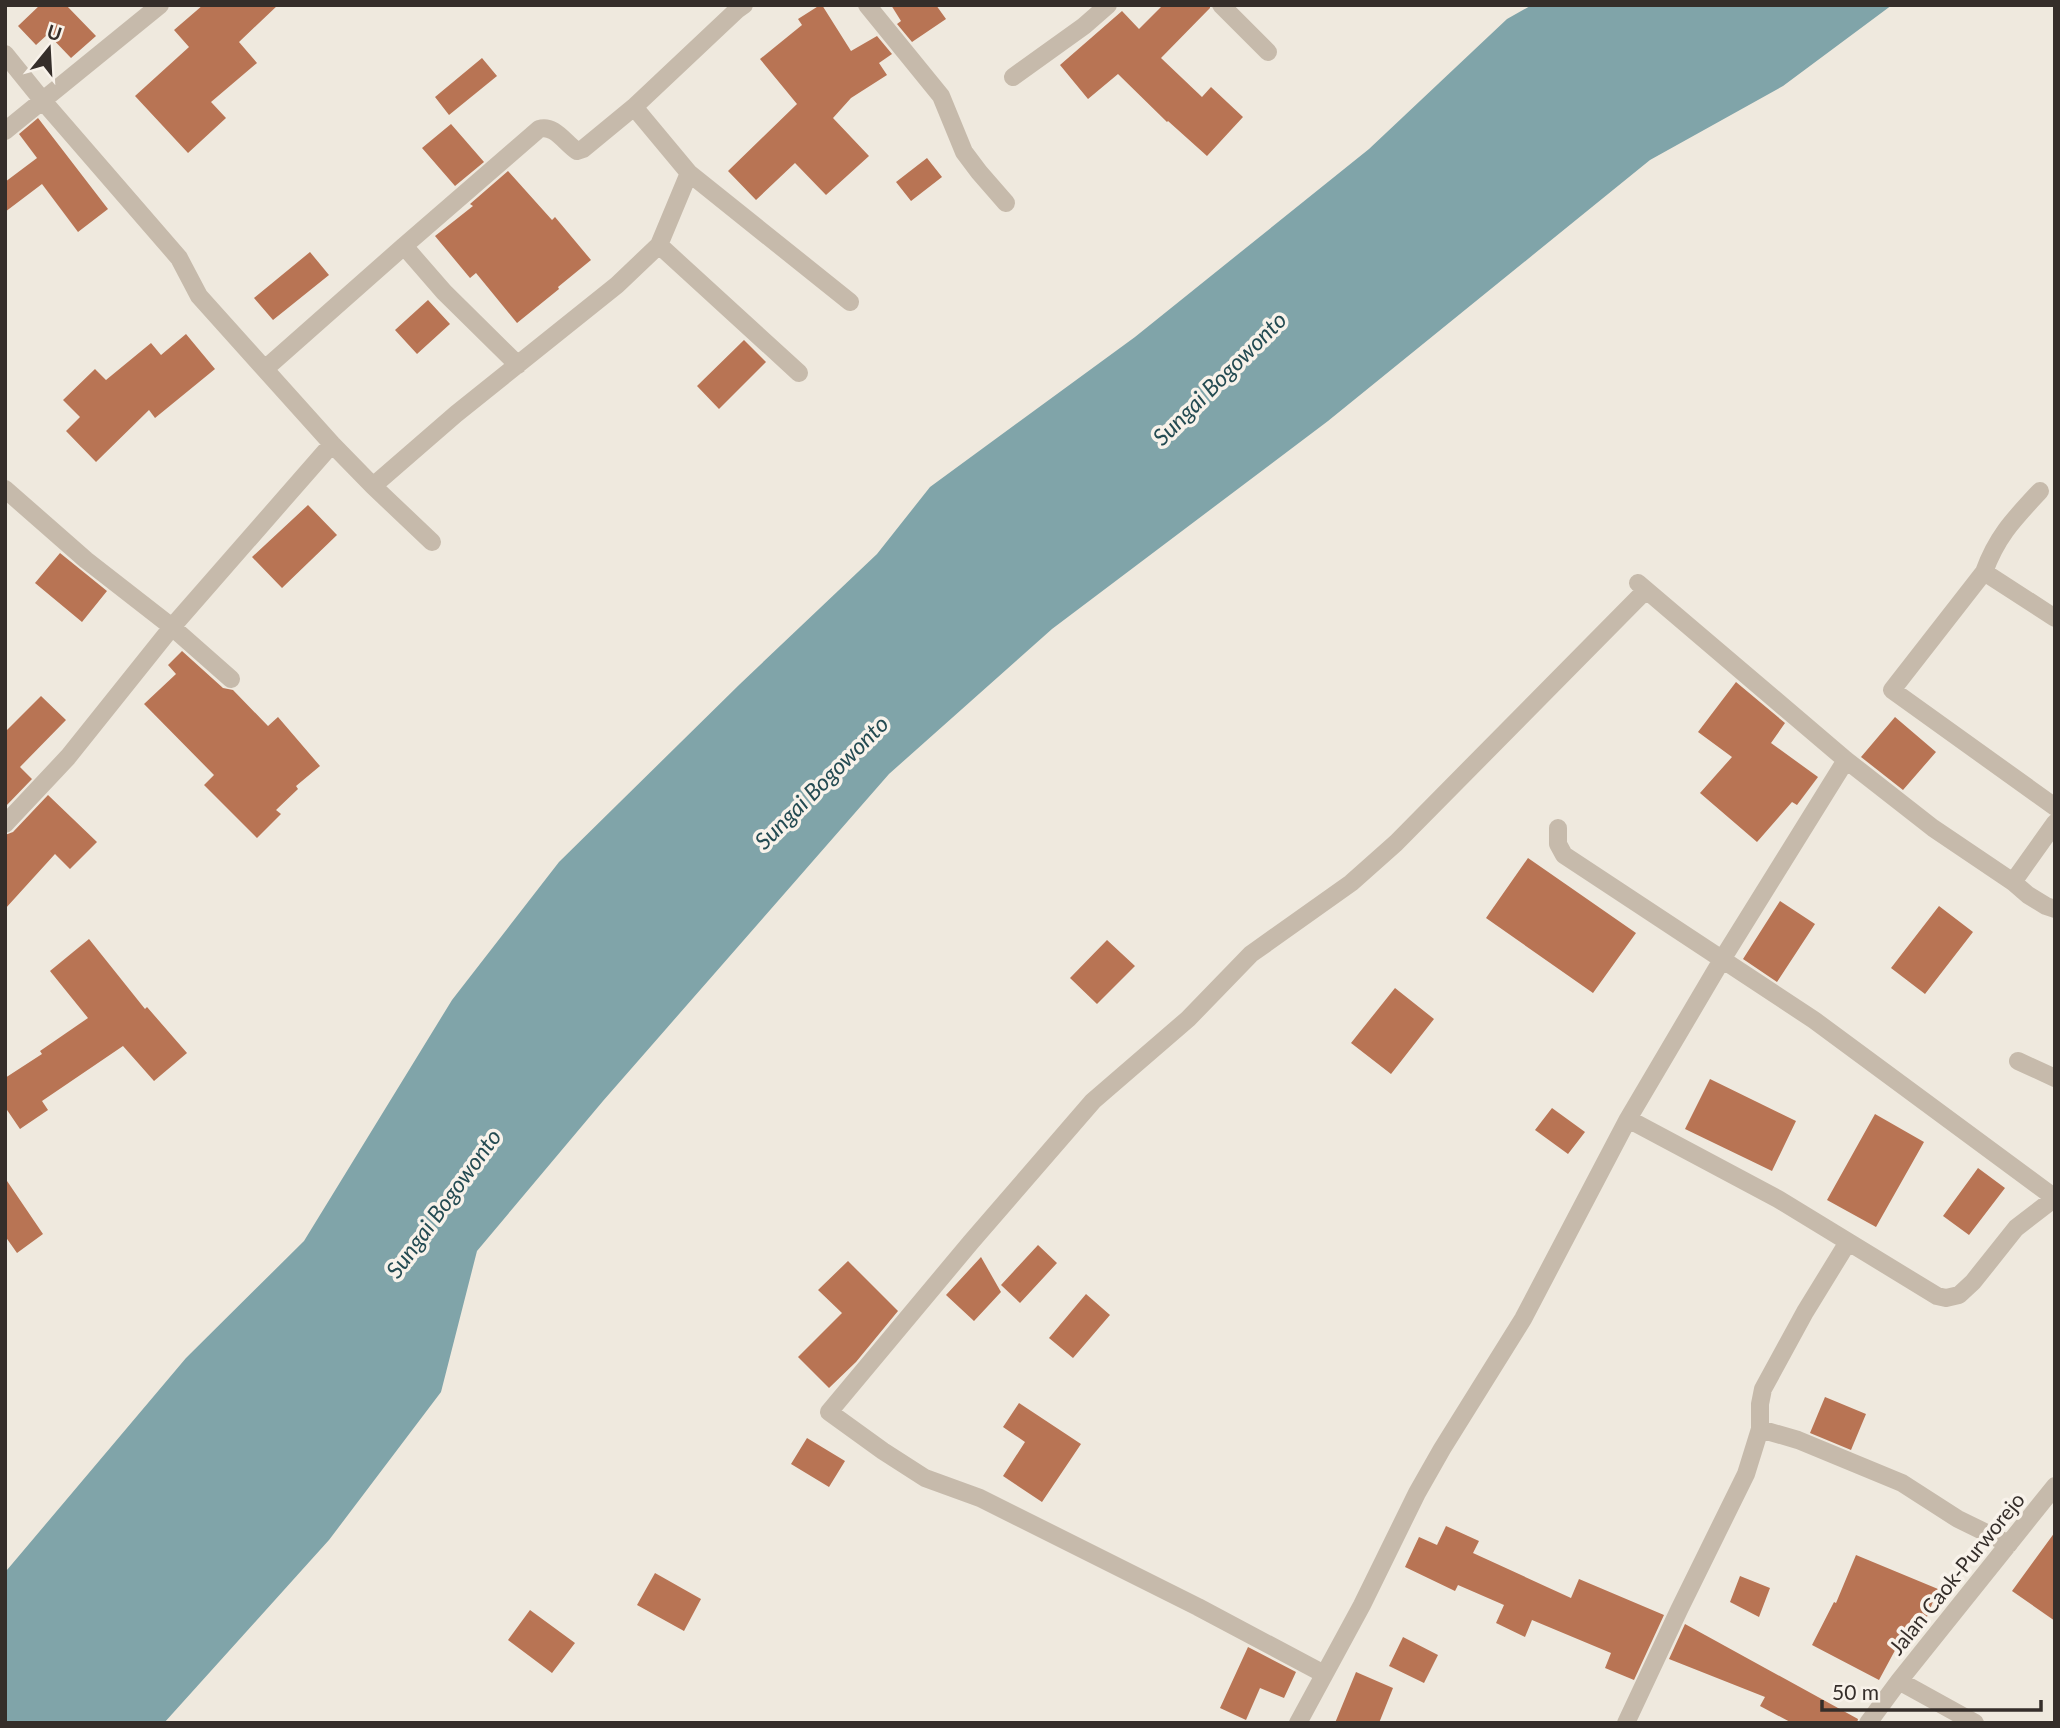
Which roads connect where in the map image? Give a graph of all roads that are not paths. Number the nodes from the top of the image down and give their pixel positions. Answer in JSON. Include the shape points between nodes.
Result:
{"nodes":[{"id":1,"x":160,"y":5,"type":"edge"},
{"id":2,"x":744,"y":5,"type":"edge"},
{"id":3,"x":867,"y":5,"type":"edge"},
{"id":4,"x":1108,"y":5,"type":"edge"},
{"id":5,"x":1220,"y":5,"type":"edge"},
{"id":6,"x":1268,"y":51,"type":"dead end"},
{"id":7,"x":5,"y":54,"type":"edge"},
{"id":8,"x":1013,"y":77,"type":"dead end"},
{"id":9,"x":43,"y":101,"type":"junction"},
{"id":10,"x":634,"y":107,"type":"junction"},
{"id":11,"x":5,"y":131,"type":"edge"},
{"id":12,"x":689,"y":173,"type":"junction"},
{"id":13,"x":1006,"y":202,"type":"dead end"},
{"id":14,"x":659,"y":245,"type":"junction"},
{"id":15,"x":404,"y":246,"type":"junction"},
{"id":16,"x":850,"y":302,"type":"dead end"},
{"id":17,"x":518,"y":365,"type":"junction"},
{"id":18,"x":266,"y":368,"type":"junction"},
{"id":19,"x":799,"y":373,"type":"dead end"},
{"id":20,"x":332,"y":444,"type":"junction"},
{"id":21,"x":373,"y":486,"type":"junction"},
{"id":22,"x":5,"y":489,"type":"edge"},
{"id":23,"x":2040,"y":491,"type":"dead end"},
{"id":24,"x":432,"y":542,"type":"dead end"},
{"id":25,"x":1984,"y":572,"type":"junction"},
{"id":26,"x":2055,"y":618,"type":"edge"},
{"id":27,"x":173,"y":627,"type":"junction"},
{"id":28,"x":231,"y":679,"type":"dead end"},
{"id":29,"x":1846,"y":760,"type":"junction"},
{"id":30,"x":2055,"y":807,"type":"edge"},
{"id":31,"x":2055,"y":823,"type":"edge"},
{"id":32,"x":5,"y":824,"type":"edge"},
{"id":33,"x":1558,"y":828,"type":"dead end"},
{"id":34,"x":2013,"y":882,"type":"junction"},
{"id":35,"x":2055,"y":909,"type":"edge"},
{"id":36,"x":1723,"y":958,"type":"junction"},
{"id":37,"x":2018,"y":1061,"type":"dead end"},
{"id":38,"x":2055,"y":1078,"type":"edge"},
{"id":39,"x":1628,"y":1119,"type":"junction"},
{"id":40,"x":2055,"y":1198,"type":"edge"},
{"id":41,"x":1848,"y":1242,"type":"junction"},
{"id":42,"x":1760,"y":1429,"type":"junction"},
{"id":43,"x":2055,"y":1486,"type":"edge"},
{"id":44,"x":2009,"y":1544,"type":"junction"},
{"id":45,"x":1324,"y":1674,"type":"junction"},
{"id":46,"x":1899,"y":1681,"type":"junction"},
{"id":47,"x":1298,"y":1723,"type":"edge"},
{"id":48,"x":1626,"y":1723,"type":"edge"},
{"id":49,"x":1868,"y":1723,"type":"edge"},
{"id":50,"x":1975,"y":1723,"type":"edge"}],
"edges":[{"from":1,"to":9,"type":"street"},
{"from":2,"to":10,"type":"street"},
{"from":3,"to":13,"type":"street","via":[[941,96],[964,152]]},
{"from":4,"to":8,"type":"street"},
{"from":5,"to":6,"type":"street"},
{"from":7,"to":9,"type":"street"},
{"from":9,"to":11,"type":"street"},
{"from":9,"to":18,"type":"street","via":[[178,258],[199,296]]},
{"from":10,"to":12,"type":"street"},
{"from":10,"to":15,"type":"street","via":[[577,151],[551,129],[539,129]]},
{"from":12,"to":14,"type":"street"},
{"from":12,"to":16,"type":"street"},
{"from":14,"to":17,"type":"street"},
{"from":14,"to":19,"type":"street"},
{"from":15,"to":17,"type":"street"},
{"from":15,"to":18,"type":"street"},
{"from":17,"to":21,"type":"street"},
{"from":18,"to":20,"type":"street"},
{"from":20,"to":21,"type":"street"},
{"from":20,"to":27,"type":"street"},
{"from":21,"to":24,"type":"street"},
{"from":22,"to":27,"type":"street"},
{"from":23,"to":25,"type":"street","via":[[2007,527]]},
{"from":25,"to":26,"type":"street"},
{"from":25,"to":30,"type":"street","via":[[1892,690]]},
{"from":27,"to":28,"type":"street"},
{"from":27,"to":32,"type":"street","via":[[68,757]]},
{"from":29,"to":34,"type":"street","via":[[1933,828]]},
{"from":29,"to":36,"type":"street"},
{"from":29,"to":45,"type":"street","via":[[1642,586],[1396,844],[1352,883],[1251,954],[1180,1027],[1093,1101],[829,1412],[925,1478],[980,1498]]},
{"from":31,"to":34,"type":"street"},
{"from":33,"to":36,"type":"street","via":[[1564,855]]},
{"from":34,"to":35,"type":"street"},
{"from":36,"to":39,"type":"street"},
{"from":36,"to":40,"type":"street"},
{"from":37,"to":38,"type":"street"},
{"from":39,"to":41,"type":"street"},
{"from":39,"to":45,"type":"street","via":[[1523,1319],[1417,1493]]},
{"from":40,"to":41,"type":"street","via":[[2015,1228],[1959,1295],[1947,1298]]},
{"from":41,"to":42,"type":"street","via":[[1763,1389]]},
{"from":42,"to":44,"type":"street","via":[[1902,1483],[1958,1519]]},
{"from":42,"to":48,"type":"street","via":[[1746,1474]]},
{"from":43,"to":44,"type":"street","name":"Jalan Caok-Purworejo"},
{"from":44,"to":46,"type":"street","name":"Jalan Caok-Purworejo"},
{"from":45,"to":47,"type":"street"},
{"from":46,"to":49,"type":"street","name":"Jalan Caok-Purworejo"},
{"from":46,"to":50,"type":"street"}]}
